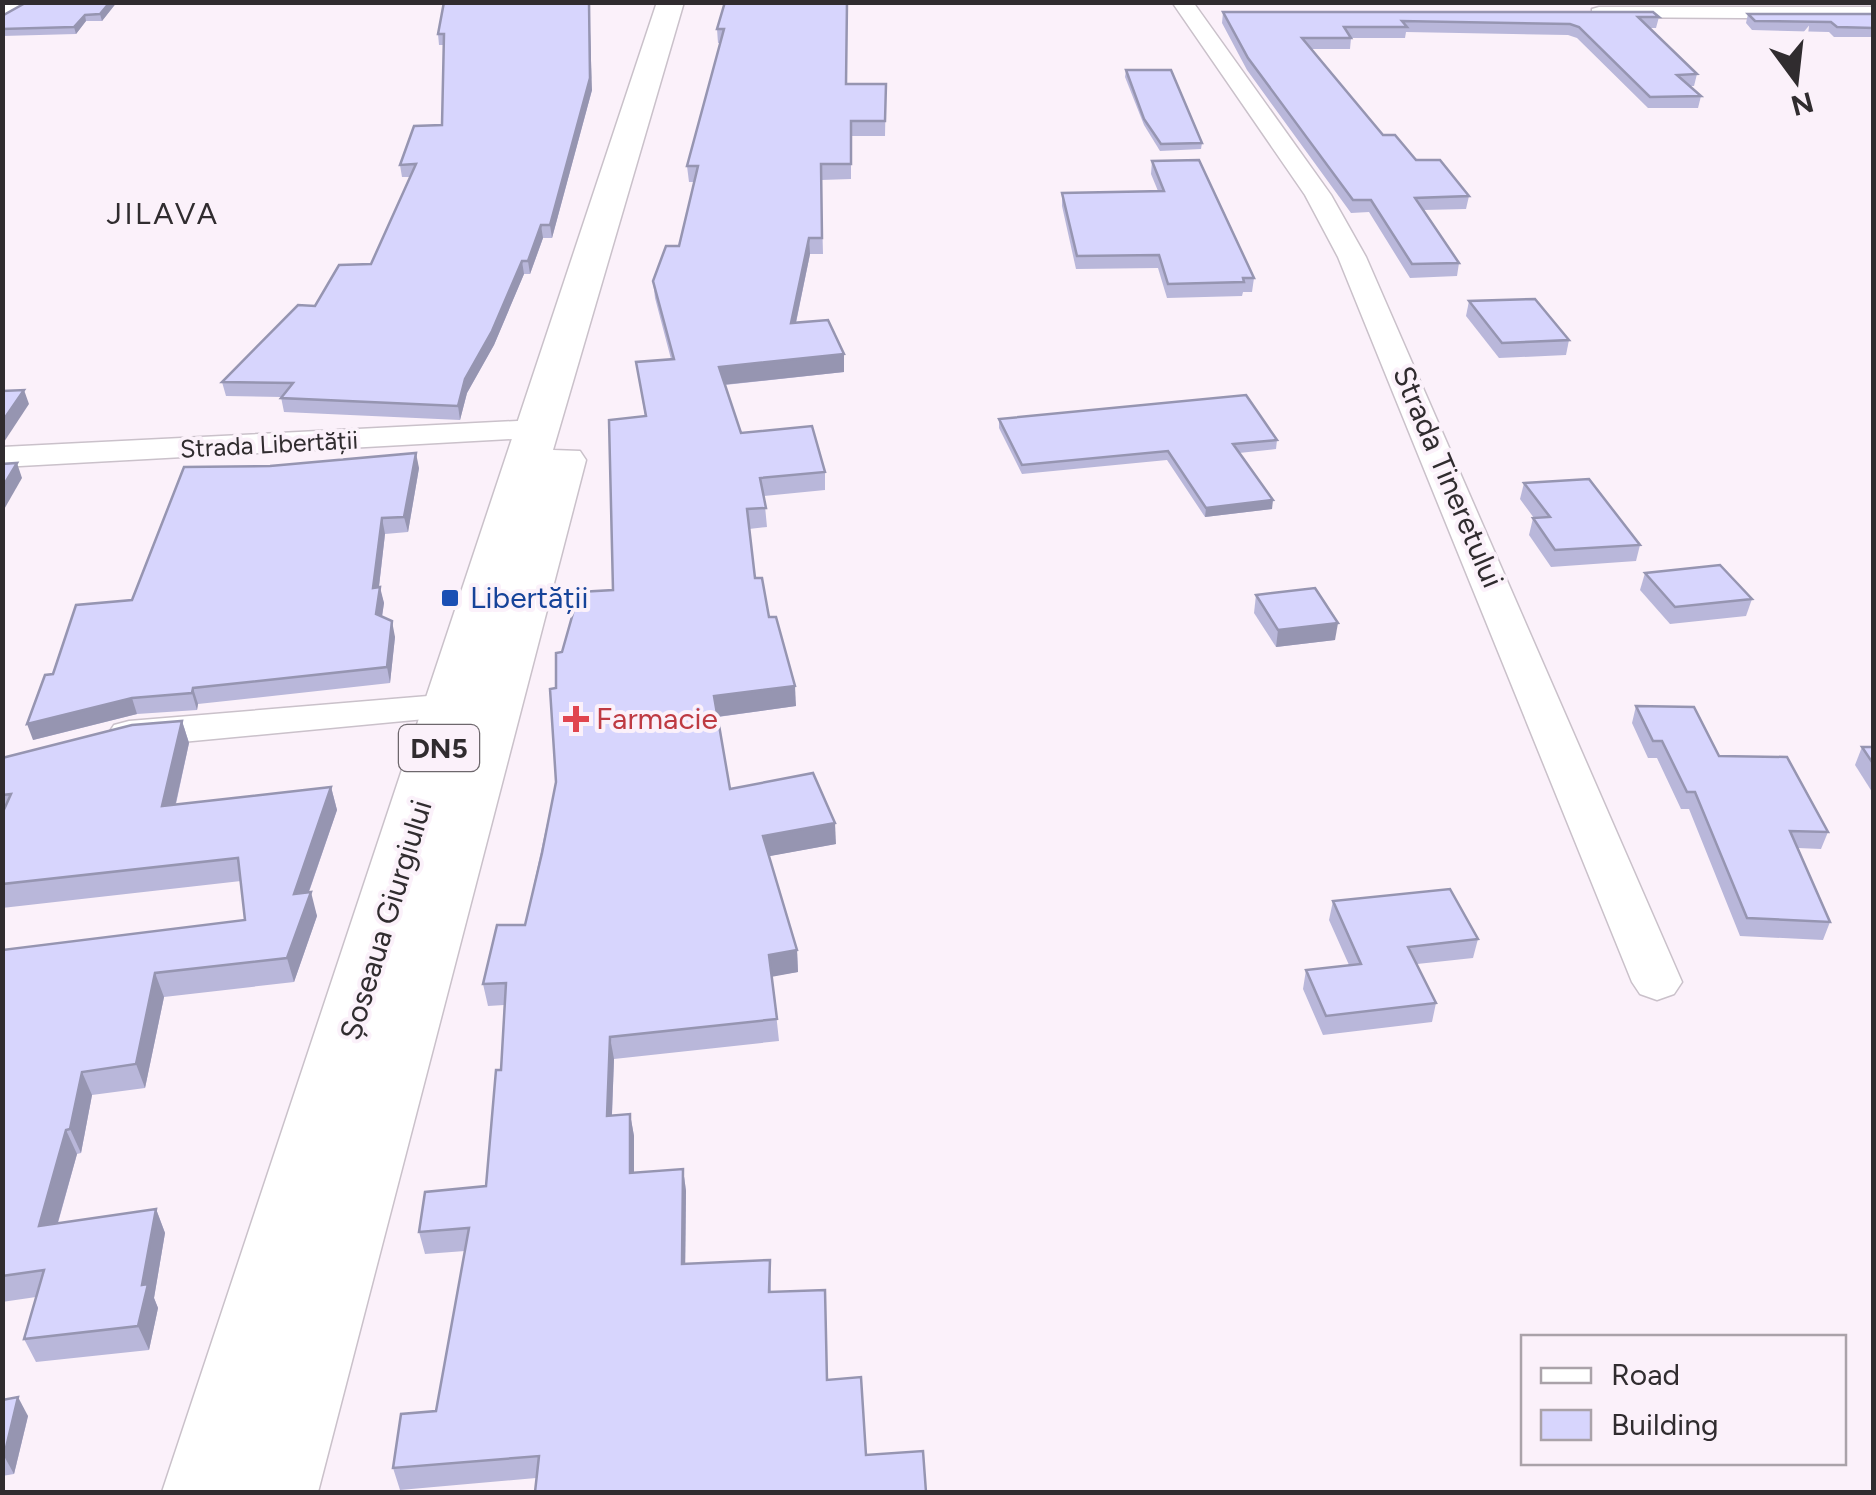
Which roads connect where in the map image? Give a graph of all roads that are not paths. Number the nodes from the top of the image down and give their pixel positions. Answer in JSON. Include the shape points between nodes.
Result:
{"nodes":[{"id":1,"x":22,"y":2,"type":"edge"},
{"id":2,"x":670,"y":2,"type":"edge"},
{"id":3,"x":695,"y":2,"type":"edge"},
{"id":4,"x":1194,"y":10,"type":"edge"},
{"id":5,"x":2,"y":14,"type":"edge"},
{"id":6,"x":1581,"y":14,"type":"edge"},
{"id":7,"x":1874,"y":14,"type":"edge"},
{"id":8,"x":536,"y":430,"type":"junction"},
{"id":9,"x":2,"y":458,"type":"edge"},
{"id":10,"x":452,"y":706,"type":"junction"},
{"id":11,"x":85,"y":746,"type":"edge"},
{"id":12,"x":1657,"y":982,"type":"dead end"},
{"id":13,"x":203,"y":1492,"type":"edge"},
{"id":14,"x":276,"y":1492,"type":"edge"}],
"edges":[{"from":1,"to":5,"type":"street"},
{"from":2,"to":8,"type":"highway","name":"Șoseaua Giurgiului","number":"DN5"},
{"from":3,"to":14,"type":"highway","name":"Șoseaua Giurgiului","number":"DN5"},
{"from":4,"to":12,"type":"street","name":"Strada Tineretului","via":[[1352,257]]},
{"from":6,"to":7,"type":"street"},
{"from":8,"to":9,"type":"street","name":"Strada Libertății"},
{"from":8,"to":10,"type":"highway","name":"Șoseaua Giurgiului","number":"DN5"},
{"from":10,"to":11,"type":"street","via":[[138,731]]},
{"from":10,"to":13,"type":"highway","name":"Șoseaua Giurgiului","number":"DN5"}]}
